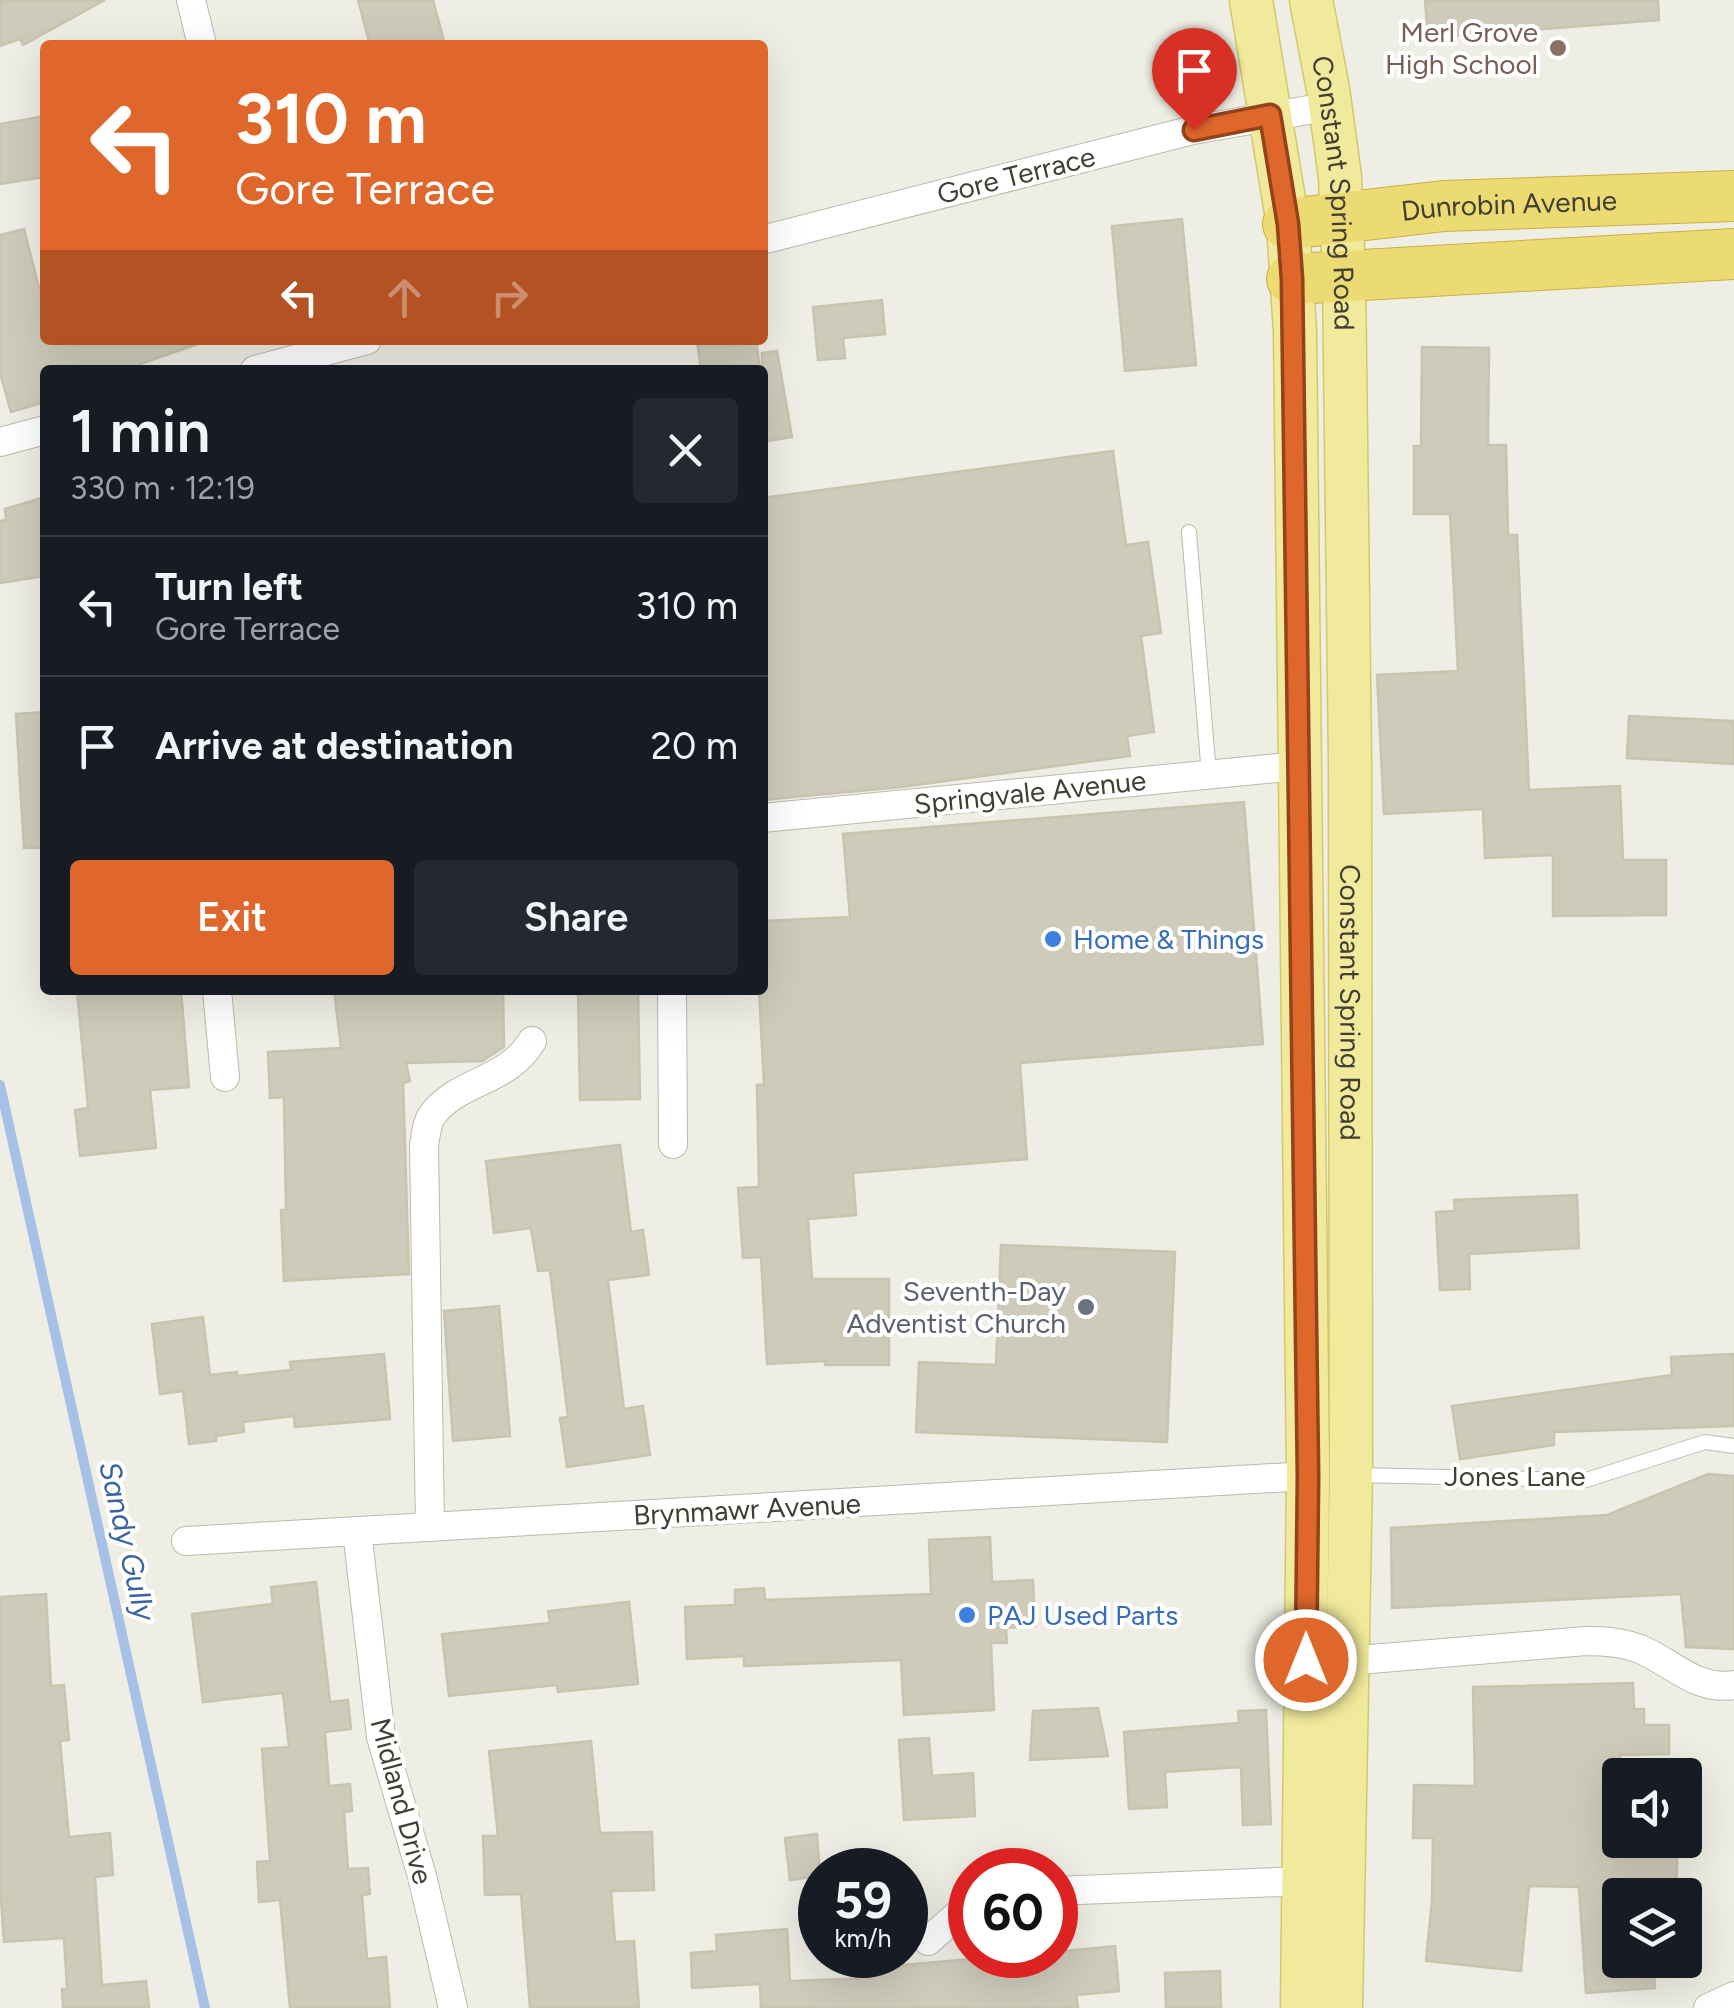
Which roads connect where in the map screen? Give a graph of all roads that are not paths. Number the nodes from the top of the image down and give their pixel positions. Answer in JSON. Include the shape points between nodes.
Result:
{"nodes":[{"id":1,"x":191,"y":0,"type":"edge"},
{"id":2,"x":1251,"y":0,"type":"edge"},
{"id":3,"x":1311,"y":0,"type":"edge"},
{"id":4,"x":201,"y":40,"type":"edge"},
{"id":5,"x":1330,"y":106,"type":"junction"},
{"id":6,"x":1270,"y":115,"type":"junction"},
{"id":7,"x":1734,"y":196,"type":"edge"},
{"id":8,"x":1342,"y":219,"type":"junction"},
{"id":9,"x":1288,"y":224,"type":"junction"},
{"id":10,"x":768,"y":238,"type":"edge"},
{"id":11,"x":1734,"y":254,"type":"edge"},
{"id":12,"x":1344,"y":276,"type":"junction"},
{"id":13,"x":1292,"y":279,"type":"junction"},
{"id":14,"x":340,"y":345,"type":"edge"},
{"id":15,"x":268,"y":358,"type":"edge"},
{"id":16,"x":40,"y":431,"type":"edge"},
{"id":17,"x":0,"y":442,"type":"edge"},
{"id":18,"x":1189,"y":532,"type":"dead end"},
{"id":19,"x":1298,"y":766,"type":"junction"},
{"id":20,"x":1208,"y":775,"type":"junction"},
{"id":21,"x":768,"y":817,"type":"edge"},
{"id":22,"x":217,"y":995,"type":"edge"},
{"id":23,"x":672,"y":995,"type":"edge"},
{"id":24,"x":532,"y":1041,"type":"dead end"},
{"id":25,"x":225,"y":1078,"type":"dead end"},
{"id":26,"x":673,"y":1144,"type":"dead end"},
{"id":27,"x":1734,"y":1446,"type":"edge"},
{"id":28,"x":1351,"y":1475,"type":"junction"},
{"id":29,"x":1308,"y":1476,"type":"junction"},
{"id":30,"x":430,"y":1527,"type":"junction"},
{"id":31,"x":357,"y":1531,"type":"junction"},
{"id":32,"x":186,"y":1541,"type":"dead end"},
{"id":33,"x":1348,"y":1661,"type":"junction"},
{"id":34,"x":1734,"y":1685,"type":"edge"},
{"id":35,"x":1304,"y":1881,"type":"junction"},
{"id":36,"x":1078,"y":1890,"type":"edge"},
{"id":37,"x":948,"y":1924,"type":"edge"},
{"id":38,"x":928,"y":1942,"type":"dead end"},
{"id":39,"x":1734,"y":1996,"type":"edge"},
{"id":40,"x":454,"y":2008,"type":"edge"},
{"id":41,"x":1302,"y":2008,"type":"edge"},
{"id":42,"x":1341,"y":2008,"type":"edge"},
{"id":43,"x":1708,"y":2008,"type":"edge"}],
"edges":[{"from":1,"to":4,"type":"street"},
{"from":2,"to":6,"type":"main road","name":"Constant Spring Road"},
{"from":3,"to":5,"type":"main road","name":"Constant Spring Road"},
{"from":5,"to":6,"type":"street","name":"Gore Terrace"},
{"from":5,"to":8,"type":"main road","name":"Constant Spring Road"},
{"from":6,"to":9,"type":"main road","name":"Constant Spring Road"},
{"from":6,"to":10,"type":"street","name":"Gore Terrace"},
{"from":7,"to":8,"type":"highway","name":"Dunrobin Avenue","via":[[1444,206]]},
{"from":8,"to":9,"type":"highway","name":"Dunrobin Avenue"},
{"from":8,"to":12,"type":"main road","name":"Constant Spring Road"},
{"from":9,"to":13,"type":"main road","name":"Constant Spring Road"},
{"from":11,"to":12,"type":"highway","name":"Dunrobin Avenue"},
{"from":12,"to":13,"type":"highway","name":"Dunrobin Avenue"},
{"from":12,"to":28,"type":"main road","name":"Constant Spring Road"},
{"from":13,"to":19,"type":"main road","name":"Constant Spring Road"},
{"from":14,"to":15,"type":"street"},
{"from":16,"to":17,"type":"street"},
{"from":18,"to":20,"type":"lane"},
{"from":19,"to":20,"type":"street","name":"Springvale Avenue"},
{"from":19,"to":29,"type":"main road","name":"Constant Spring Road"},
{"from":20,"to":21,"type":"street","name":"Springvale Avenue"},
{"from":22,"to":25,"type":"street"},
{"from":23,"to":26,"type":"street"},
{"from":24,"to":30,"type":"street","via":[[505,1070],[432,1115],[424,1145]]},
{"from":27,"to":28,"type":"lane","name":"Jones Lane","via":[[1705,1442],[1586,1480]]},
{"from":28,"to":33,"type":"main road","name":"Constant Spring Road"},
{"from":29,"to":30,"type":"street","name":"Brynmawr Avenue"},
{"from":29,"to":35,"type":"main road","name":"Constant Spring Road"},
{"from":30,"to":31,"type":"street","name":"Brynmawr Avenue"},
{"from":31,"to":32,"type":"street","name":"Brynmawr Avenue"},
{"from":31,"to":40,"type":"street","name":"Midland Drive","via":[[380,1738]]},
{"from":33,"to":34,"type":"street","via":[[1618,1642],[1702,1684]]},
{"from":33,"to":42,"type":"main road","name":"Constant Spring Road"},
{"from":35,"to":36,"type":"street"},
{"from":35,"to":41,"type":"main road","name":"Constant Spring Road"},
{"from":37,"to":38,"type":"street"},
{"from":39,"to":43,"type":"street"}]}
